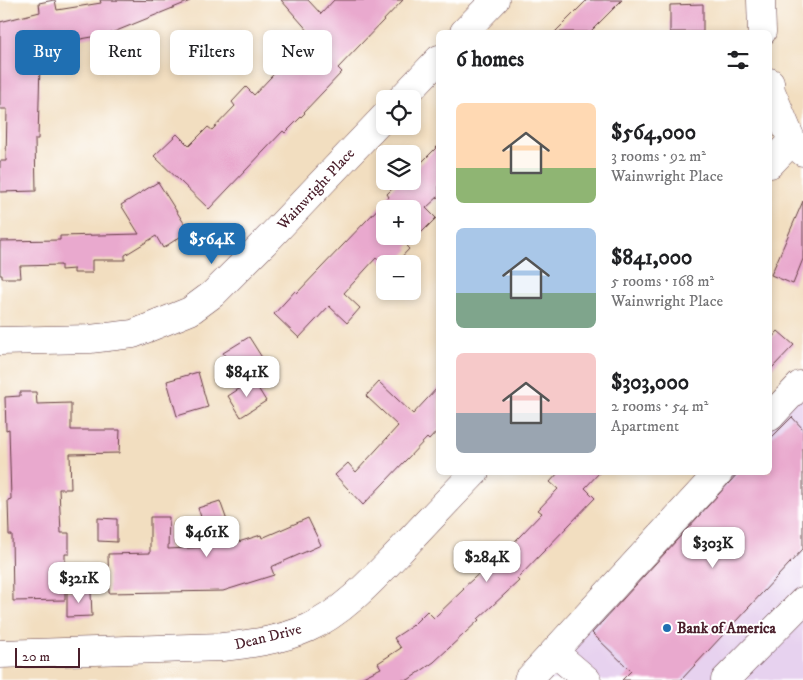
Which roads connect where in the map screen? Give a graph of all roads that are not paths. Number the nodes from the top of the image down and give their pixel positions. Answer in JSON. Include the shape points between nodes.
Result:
{"nodes":[{"id":1,"x":495,"y":0,"type":"edge"},
{"id":2,"x":761,"y":0,"type":"edge"},
{"id":3,"x":466,"y":30,"type":"edge"},
{"id":4,"x":762,"y":30,"type":"edge"},
{"id":5,"x":436,"y":62,"type":"edge"},
{"id":6,"x":410,"y":90,"type":"edge"},
{"id":7,"x":772,"y":93,"type":"edge"},
{"id":8,"x":376,"y":125,"type":"edge"},
{"id":9,"x":797,"y":146,"type":"edge"},
{"id":10,"x":772,"y":163,"type":"edge"},
{"id":11,"x":0,"y":341,"type":"edge"},
{"id":12,"x":803,"y":385,"type":"edge"},
{"id":13,"x":772,"y":415,"type":"edge"},
{"id":14,"x":472,"y":475,"type":"edge"},
{"id":15,"x":716,"y":475,"type":"edge"},
{"id":16,"x":803,"y":601,"type":"edge"},
{"id":17,"x":554,"y":652,"type":"junction"},
{"id":18,"x":0,"y":654,"type":"edge"},
{"id":19,"x":528,"y":680,"type":"edge"},
{"id":20,"x":587,"y":680,"type":"edge"},
{"id":21,"x":725,"y":680,"type":"edge"}],
"edges":[{"from":1,"to":3,"type":"street"},
{"from":2,"to":4,"type":"street"},
{"from":5,"to":6,"type":"street"},
{"from":7,"to":9,"type":"street"},
{"from":8,"to":11,"type":"street","name":"Wainwright Place","via":[[214,294],[190,311],[133,334],[90,339]]},
{"from":9,"to":10,"type":"street"},
{"from":12,"to":13,"type":"street"},
{"from":14,"to":18,"type":"street","name":"Dean Drive","via":[[364,588],[308,628],[251,644],[222,648]]},
{"from":15,"to":17,"type":"street"},
{"from":16,"to":21,"type":"street"},
{"from":17,"to":19,"type":"street"},
{"from":17,"to":20,"type":"street"}]}
